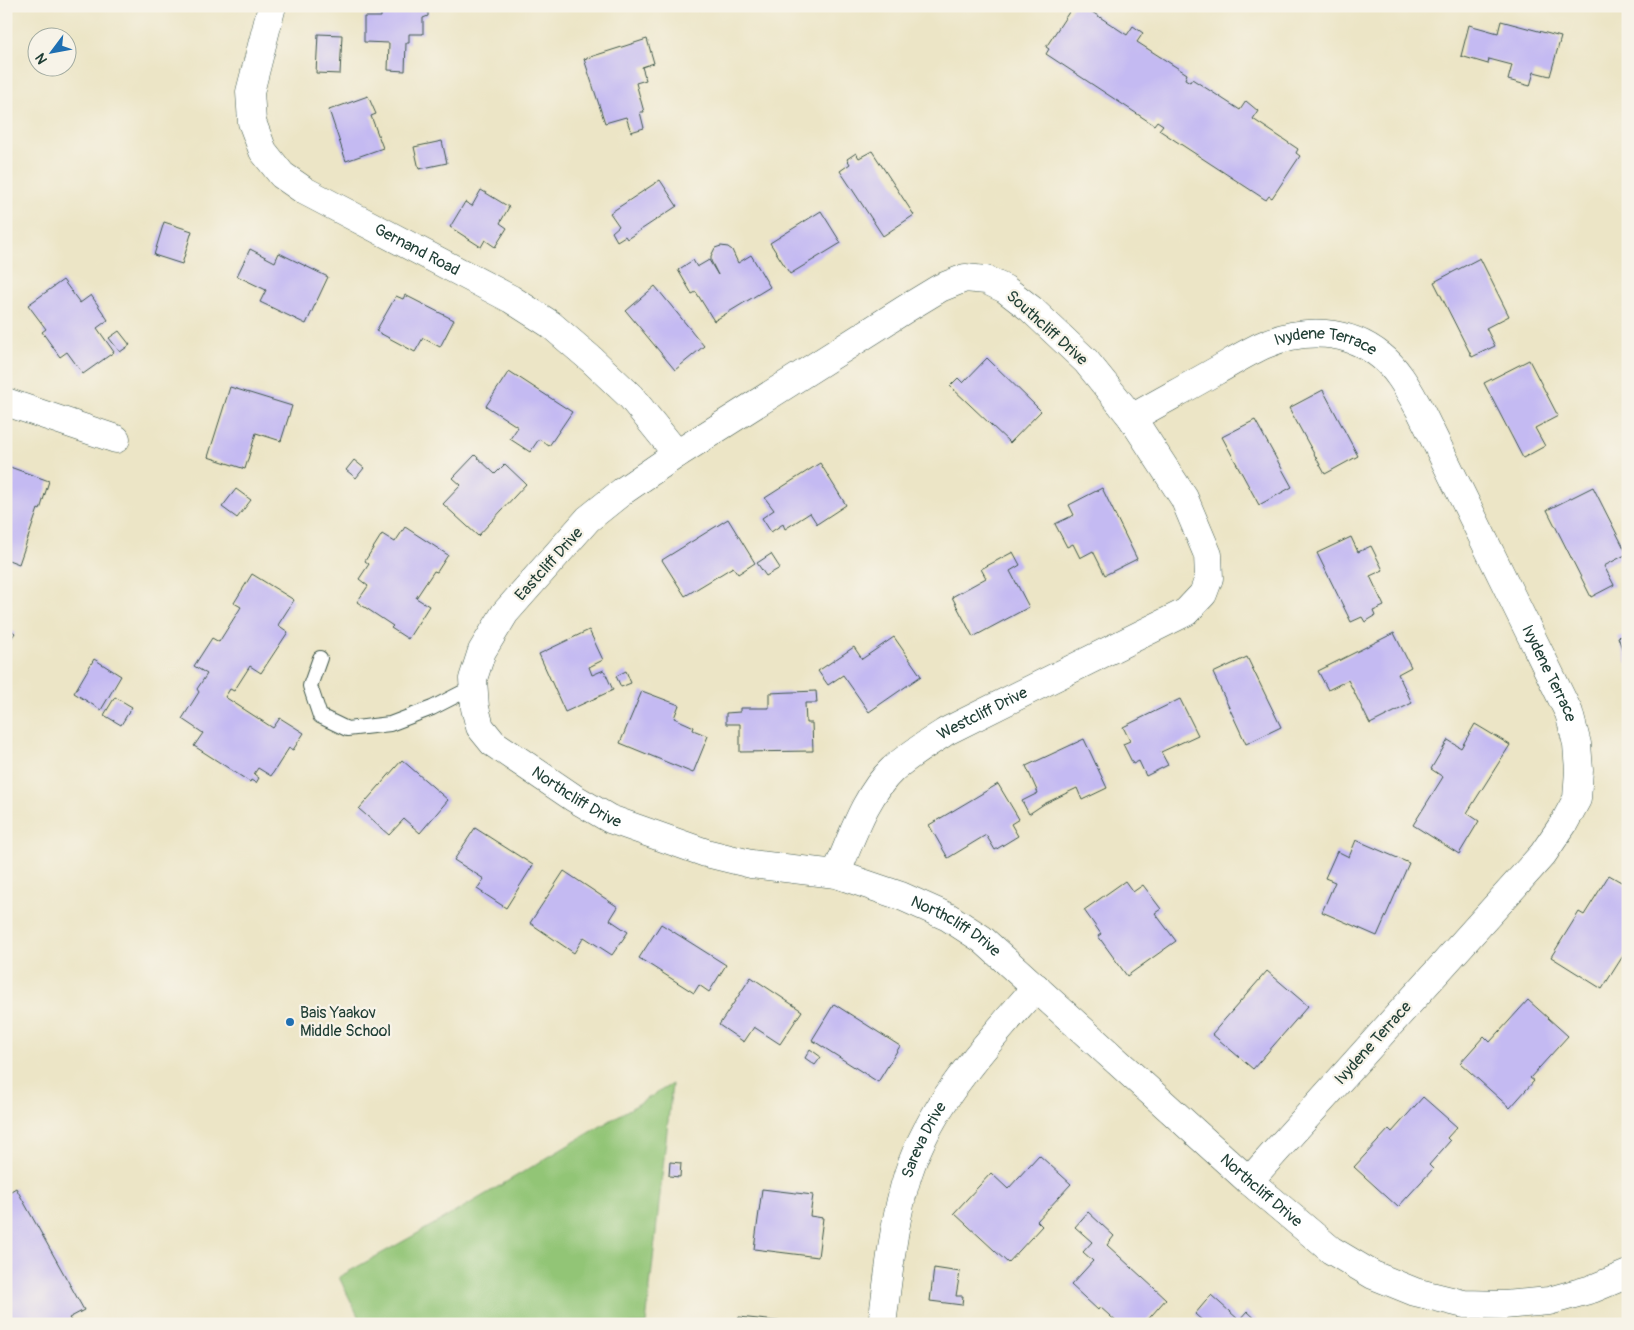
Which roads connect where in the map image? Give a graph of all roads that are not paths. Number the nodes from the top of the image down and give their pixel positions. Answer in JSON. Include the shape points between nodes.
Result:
{"nodes":[{"id":1,"x":272,"y":6,"type":"edge"},
{"id":2,"x":6,"y":402,"type":"edge"},
{"id":3,"x":1132,"y":418,"type":"junction"},
{"id":4,"x":116,"y":439,"type":"dead end"},
{"id":5,"x":677,"y":454,"type":"junction"},
{"id":6,"x":1186,"y":612,"type":"joint"},
{"id":7,"x":320,"y":658,"type":"dead end"},
{"id":8,"x":474,"y":697,"type":"junction"},
{"id":9,"x":836,"y":874,"type":"junction"},
{"id":10,"x":1036,"y":987,"type":"junction"},
{"id":11,"x":1249,"y":1181,"type":"junction"},
{"id":12,"x":1628,"y":1274,"type":"edge"},
{"id":13,"x":882,"y":1324,"type":"edge"}],
"edges":[{"from":1,"to":5,"type":"street","name":"Gernand Road","via":[[250,92],[252,122],[263,151],[282,175],[305,191],[511,299],[550,324],[631,397]]},
{"from":2,"to":4,"type":"street"},
{"from":3,"to":5,"type":"street","name":"Southcliff Drive","via":[[1086,361],[1031,309],[999,286],[986,280],[965,278],[940,288],[907,308]]},
{"from":3,"to":6,"type":"street","name":"Southcliff Drive","via":[[1184,498],[1208,555],[1209,578],[1203,594]]},
{"from":3,"to":11,"type":"street","name":"Ivydene Terrace","via":[[1266,344],[1292,335],[1318,332],[1340,335],[1362,342],[1383,357],[1421,412],[1569,713],[1577,744],[1580,770],[1577,799],[1543,854]]},
{"from":5,"to":8,"type":"street","name":"Eastcliff Drive","via":[[588,520],[505,613],[482,651],[473,679]]},
{"from":6,"to":9,"type":"street","name":"Westcliff Drive","via":[[947,731],[916,750],[892,770],[870,799]]},
{"from":7,"to":8,"type":"lane","via":[[310,686],[320,716],[347,729],[390,724]]},
{"from":8,"to":9,"type":"street","name":"Northcliff Drive","via":[[480,727],[493,743],[610,819],[706,853],[751,864]]},
{"from":9,"to":10,"type":"street","name":"Northcliff Drive","via":[[901,896],[948,917],[982,939]]},
{"from":10,"to":11,"type":"street","name":"Northcliff Drive"},
{"from":10,"to":13,"type":"street","name":"Sareva Drive","via":[[974,1059],[927,1129],[908,1174],[893,1237]]},
{"from":11,"to":12,"type":"street","name":"Northcliff Drive","via":[[1331,1250],[1373,1275],[1415,1292],[1464,1304],[1504,1305],[1549,1300],[1592,1289]]}]}
